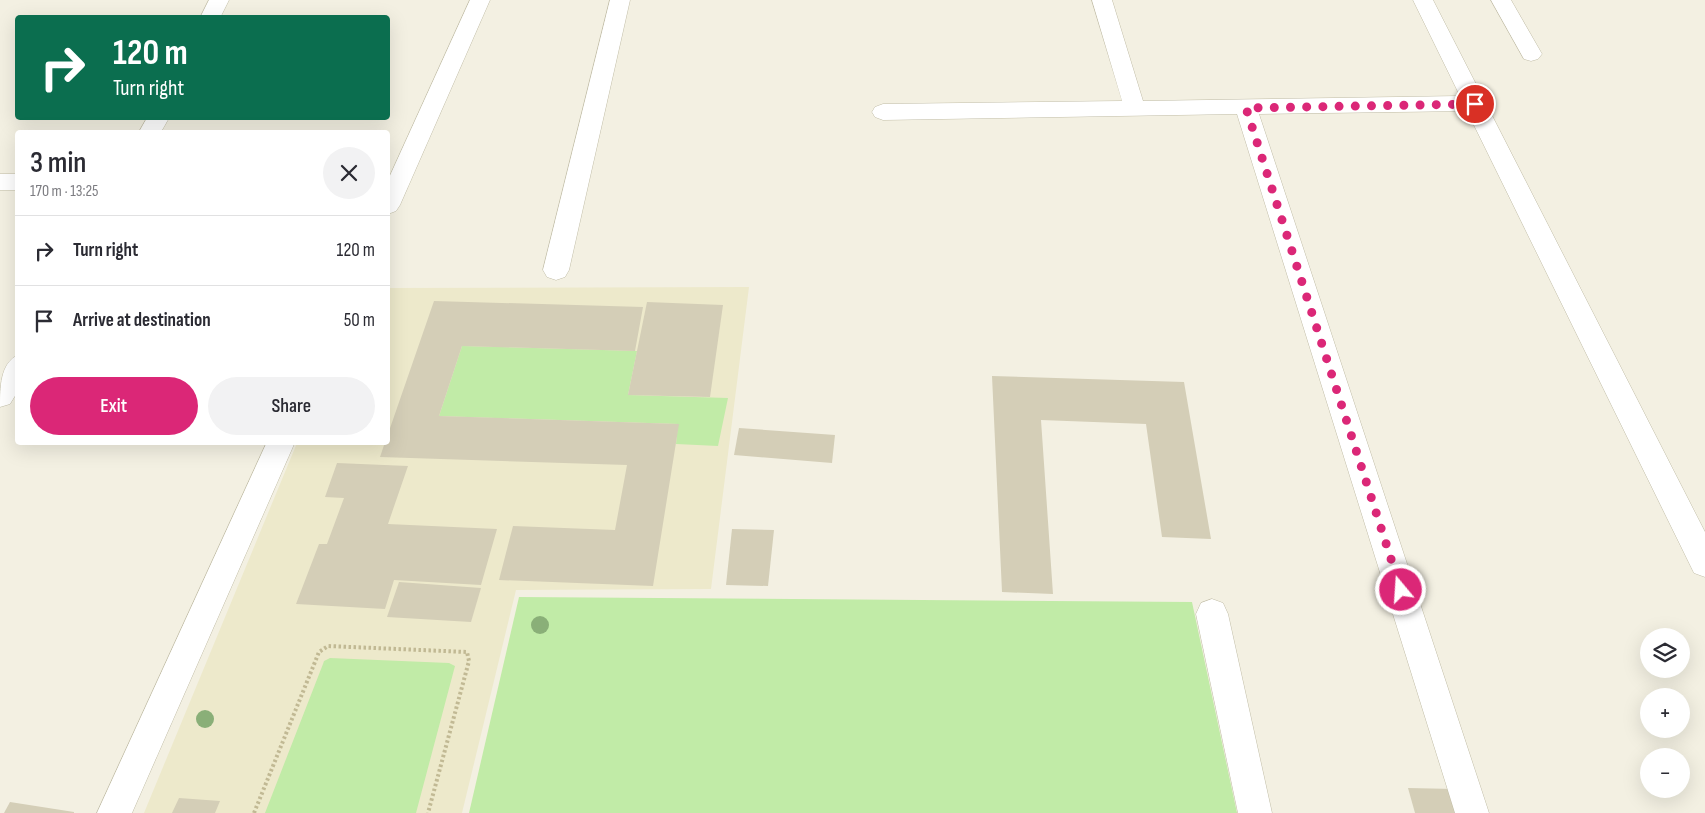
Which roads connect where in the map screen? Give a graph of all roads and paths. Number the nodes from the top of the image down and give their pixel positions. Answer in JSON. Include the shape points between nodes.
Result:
{"nodes":[{"id":1,"x":219,"y":0,"type":"edge"},
{"id":2,"x":480,"y":0,"type":"edge"},
{"id":3,"x":620,"y":0,"type":"edge"},
{"id":4,"x":1102,"y":0,"type":"edge"},
{"id":5,"x":1423,"y":0,"type":"edge"},
{"id":6,"x":1501,"y":0,"type":"edge"},
{"id":7,"x":212,"y":15,"type":"edge"},
{"id":8,"x":1531,"y":54,"type":"dead end"},
{"id":9,"x":1475,"y":104,"type":"junction"},
{"id":10,"x":1246,"y":108,"type":"junction"},
{"id":11,"x":1135,"y":109,"type":"junction"},
{"id":12,"x":883,"y":112,"type":"dead end"},
{"id":13,"x":0,"y":182,"type":"edge"},
{"id":14,"x":15,"y":182,"type":"edge"},
{"id":15,"x":390,"y":201,"type":"edge"},
{"id":16,"x":556,"y":270,"type":"dead end"},
{"id":17,"x":15,"y":371,"type":"edge"},
{"id":18,"x":0,"y":396,"type":"edge"},
{"id":19,"x":280,"y":445,"type":"edge"},
{"id":20,"x":1705,"y":563,"type":"edge"},
{"id":21,"x":1212,"y":614,"type":"dead end"},
{"id":22,"x":114,"y":813,"type":"edge"},
{"id":23,"x":254,"y":813,"type":"edge"},
{"id":24,"x":428,"y":813,"type":"edge"},
{"id":25,"x":1255,"y":813,"type":"edge"},
{"id":26,"x":1472,"y":813,"type":"edge"}],
"edges":[{"from":1,"to":7,"type":"street"},
{"from":2,"to":15,"type":"street"},
{"from":3,"to":16,"type":"street"},
{"from":4,"to":11,"type":"street"},
{"from":5,"to":9,"type":"street"},
{"from":6,"to":8,"type":"street"},
{"from":9,"to":10,"type":"street"},
{"from":9,"to":20,"type":"street"},
{"from":10,"to":11,"type":"street"},
{"from":10,"to":26,"type":"street"},
{"from":11,"to":12,"type":"street"},
{"from":13,"to":14,"type":"street"},
{"from":17,"to":18,"type":"street"},
{"from":19,"to":22,"type":"street"},
{"from":21,"to":25,"type":"street"},
{"from":23,"to":24,"type":"path","via":[[319,652],[328,646],[467,652],[470,661]]}]}
